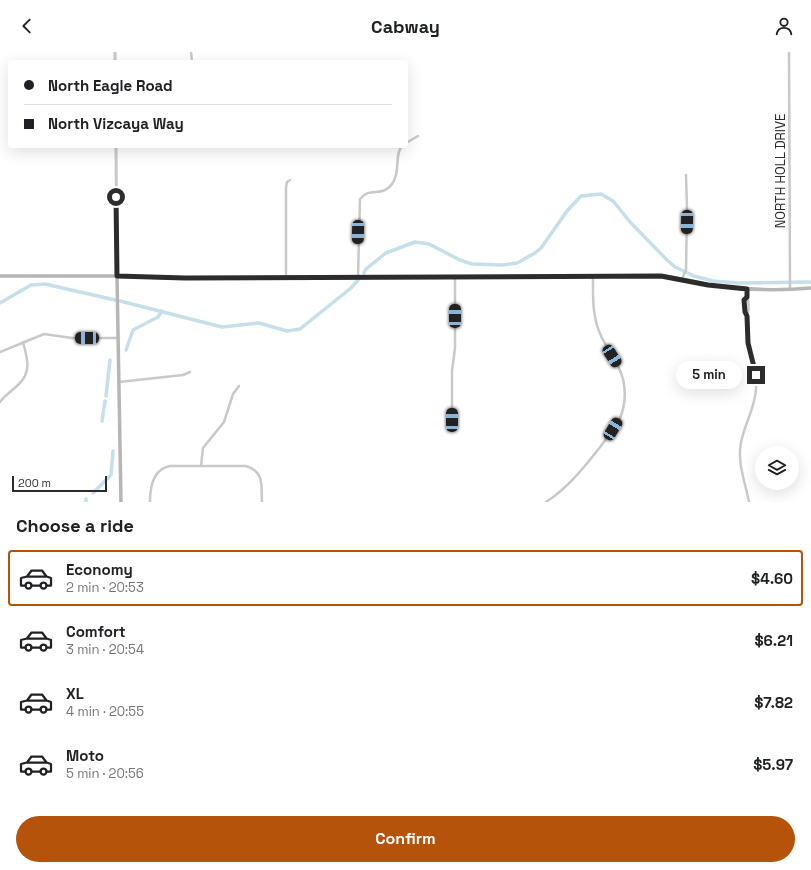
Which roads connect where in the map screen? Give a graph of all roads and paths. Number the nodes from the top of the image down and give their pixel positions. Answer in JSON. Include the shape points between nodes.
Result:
{"nodes":[{"id":1,"x":789,"y":52,"type":"edge"},
{"id":2,"x":418,"y":136,"type":"dead end"},
{"id":3,"x":408,"y":142,"type":"edge"},
{"id":4,"x":116,"y":148,"type":"edge"},
{"id":5,"x":400,"y":148,"type":"edge"},
{"id":6,"x":686,"y":175,"type":"dead end"},
{"id":7,"x":290,"y":180,"type":"dead end"},
{"id":8,"x":0,"y":276,"type":"edge"},
{"id":9,"x":117,"y":276,"type":"junction"},
{"id":10,"x":455,"y":276,"type":"junction"},
{"id":11,"x":593,"y":276,"type":"junction"},
{"id":12,"x":286,"y":277,"type":"junction"},
{"id":13,"x":358,"y":277,"type":"junction"},
{"id":14,"x":682,"y":279,"type":"junction"},
{"id":15,"x":811,"y":288,"type":"edge"},
{"id":16,"x":747,"y":289,"type":"junction"},
{"id":17,"x":790,"y":289,"type":"junction"},
{"id":18,"x":118,"y":338,"type":"junction"},
{"id":19,"x":23,"y":342,"type":"junction"},
{"id":20,"x":0,"y":352,"type":"edge"},
{"id":21,"x":190,"y":372,"type":"dead end"},
{"id":22,"x":119,"y":382,"type":"junction"},
{"id":23,"x":239,"y":386,"type":"dead end"},
{"id":24,"x":0,"y":402,"type":"edge"},
{"id":25,"x":452,"y":420,"type":"dead end"},
{"id":26,"x":202,"y":466,"type":"junction"},
{"id":27,"x":121,"y":502,"type":"edge"},
{"id":28,"x":150,"y":502,"type":"edge"},
{"id":29,"x":262,"y":502,"type":"edge"},
{"id":30,"x":546,"y":502,"type":"edge"},
{"id":31,"x":749,"y":502,"type":"edge"}],
"edges":[{"from":1,"to":17,"type":"street","name":"NORTH HOLL DRIVE"},
{"from":2,"to":3,"type":"street"},
{"from":4,"to":9,"type":"street"},
{"from":5,"to":13,"type":"street","via":[[397,176],[391,186],[386,191],[369,193],[360,199]]},
{"from":6,"to":14,"type":"street","via":[[685,271]]},
{"from":7,"to":12,"type":"street","via":[[286,187]]},
{"from":8,"to":9,"type":"main road"},
{"from":9,"to":12,"type":"main road"},
{"from":9,"to":18,"type":"main road"},
{"from":10,"to":11,"type":"main road"},
{"from":10,"to":13,"type":"main road"},
{"from":10,"to":25,"type":"street"},
{"from":11,"to":14,"type":"main road","via":[[661,276]]},
{"from":11,"to":30,"type":"street","via":[[596,321],[601,337],[621,370],[625,387],[624,405],[613,429],[578,475]]},
{"from":12,"to":13,"type":"main road"},
{"from":14,"to":16,"type":"main road"},
{"from":15,"to":17,"type":"main road"},
{"from":16,"to":17,"type":"main road"},
{"from":16,"to":31,"type":"street","via":[[744,304],[756,375],[756,390],[741,442],[739,461]]},
{"from":18,"to":19,"type":"street","via":[[72,338],[44,334]]},
{"from":18,"to":22,"type":"main road"},
{"from":19,"to":20,"type":"street"},
{"from":19,"to":24,"type":"street","via":[[28,363],[26,374]]},
{"from":21,"to":22,"type":"street"},
{"from":22,"to":27,"type":"main road"},
{"from":23,"to":26,"type":"street","via":[[232,394],[224,422],[203,448]]},
{"from":26,"to":28,"type":"street","via":[[170,466],[160,469],[154,477]]},
{"from":26,"to":29,"type":"street","via":[[246,466],[256,470],[261,479]]}]}
